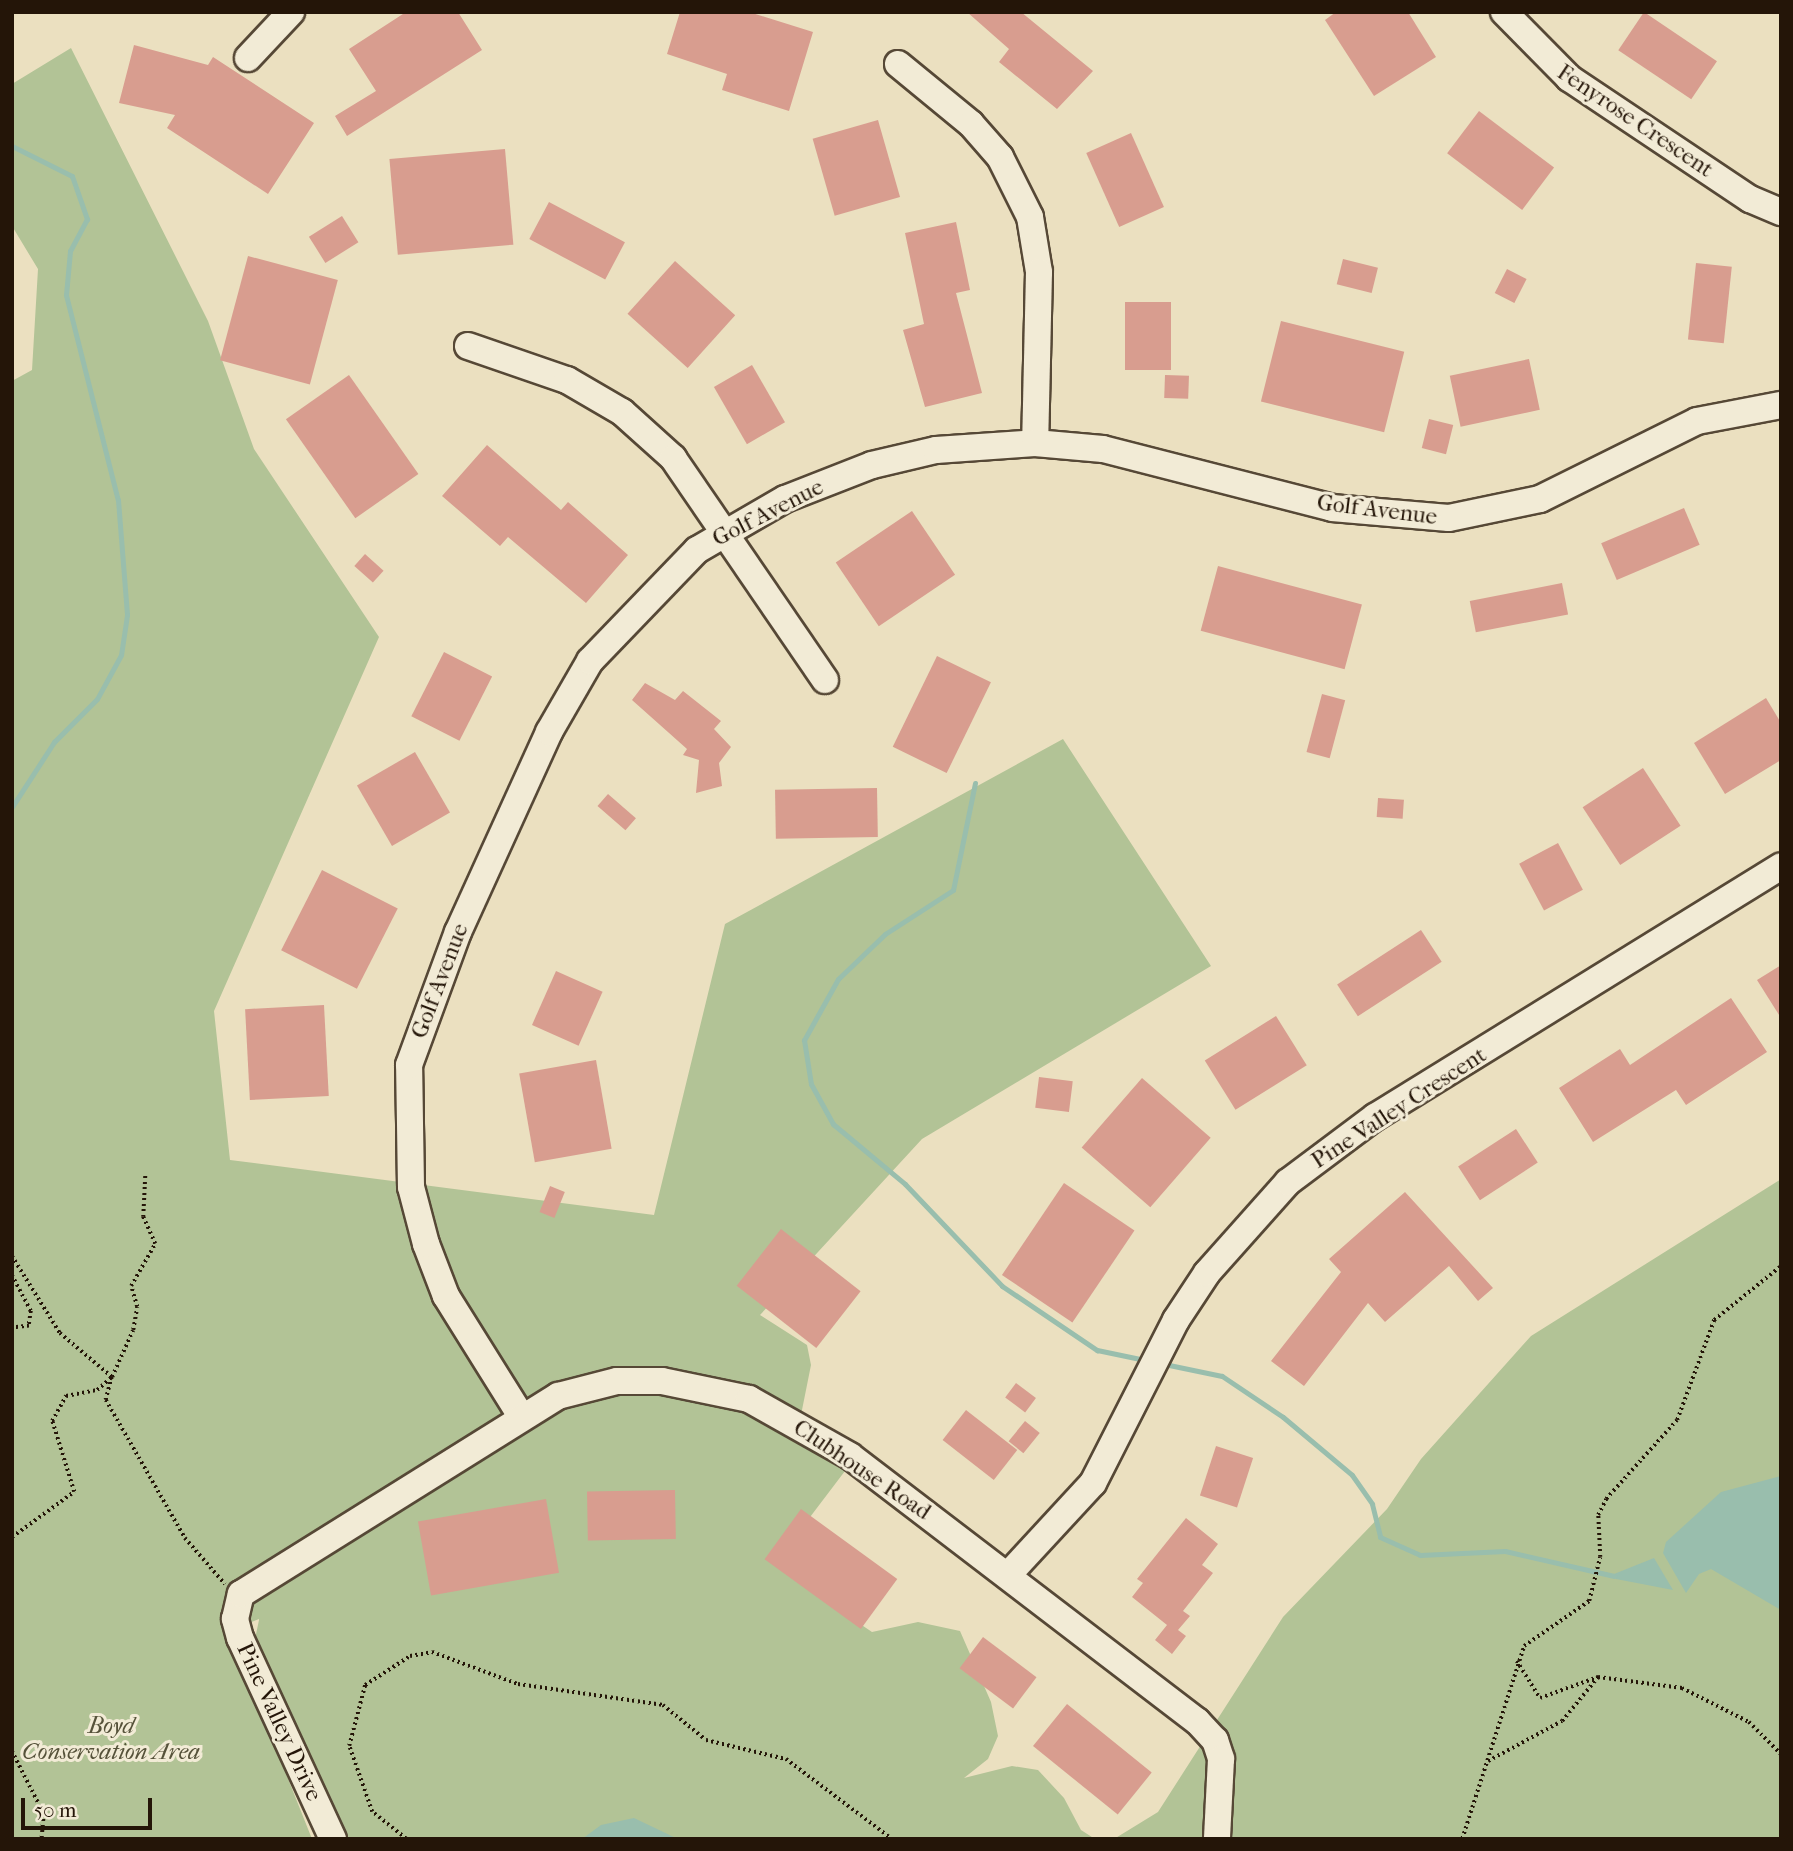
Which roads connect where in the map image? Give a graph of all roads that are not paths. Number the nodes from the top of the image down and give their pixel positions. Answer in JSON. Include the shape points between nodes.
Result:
{"nodes":[{"id":1,"x":291,"y":12,"type":"edge"},
{"id":2,"x":1504,"y":12,"type":"edge"},
{"id":3,"x":248,"y":58,"type":"dead end"},
{"id":4,"x":898,"y":64,"type":"dead end"},
{"id":5,"x":1781,"y":212,"type":"edge"},
{"id":6,"x":468,"y":346,"type":"dead end"},
{"id":7,"x":1781,"y":403,"type":"edge"},
{"id":8,"x":1035,"y":443,"type":"junction"},
{"id":9,"x":721,"y":536,"type":"junction"},
{"id":10,"x":825,"y":680,"type":"dead end"},
{"id":11,"x":1781,"y":866,"type":"edge"},
{"id":12,"x":521,"y":1416,"type":"junction"},
{"id":13,"x":1008,"y":1574,"type":"junction"},
{"id":14,"x":236,"y":1604,"type":"joint"},
{"id":15,"x":333,"y":1839,"type":"edge"},
{"id":16,"x":1217,"y":1839,"type":"edge"}],
"edges":[{"from":1,"to":3,"type":"street"},
{"from":2,"to":5,"type":"street","name":"Fenyrose Crescent","via":[[1569,78],[1750,199]]},
{"from":4,"to":8,"type":"street","via":[[971,124],[1000,157],[1030,218],[1039,272]]},
{"from":6,"to":9,"type":"street","via":[[567,380],[622,412],[673,458]]},
{"from":7,"to":8,"type":"street","name":"Golf Avenue","via":[[1697,422],[1540,499],[1449,518],[1332,509],[1103,449]]},
{"from":8,"to":9,"type":"street","name":"Golf Avenue","via":[[936,450],[872,465],[785,499]]},
{"from":9,"to":10,"type":"street"},
{"from":9,"to":12,"type":"street","name":"Golf Avenue","via":[[697,550],[590,661],[549,732],[458,932],[409,1065],[411,1187],[426,1244],[446,1296]]},
{"from":11,"to":13,"type":"street","name":"Pine Valley Crescent","via":[[1376,1117],[1288,1182],[1207,1273],[1176,1320],[1093,1483]]},
{"from":12,"to":13,"type":"street","name":"Clubhouse Road","via":[[558,1396],[617,1381],[696,1385],[749,1399],[850,1456]]},
{"from":12,"to":14,"type":"street","name":"Clubhouse Road","via":[[247,1587]]},
{"from":13,"to":16,"type":"street","name":"Clubhouse Road","via":[[1198,1721],[1219,1749]]},
{"from":14,"to":15,"type":"street","name":"Pine Valley Drive","via":[[240,1638]]}]}
